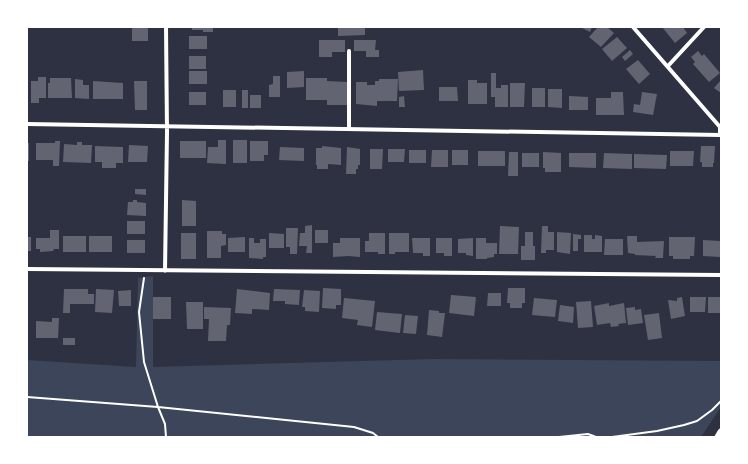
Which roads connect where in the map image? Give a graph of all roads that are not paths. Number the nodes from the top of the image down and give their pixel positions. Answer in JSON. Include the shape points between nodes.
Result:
{"nodes":[{"id":1,"x":166,"y":27,"type":"edge"},
{"id":2,"x":633,"y":27,"type":"edge"},
{"id":3,"x":704,"y":27,"type":"edge"},
{"id":4,"x":349,"y":51,"type":"dead end"},
{"id":5,"x":668,"y":66,"type":"junction"},
{"id":6,"x":27,"y":124,"type":"edge"},
{"id":7,"x":166,"y":126,"type":"junction"},
{"id":8,"x":349,"y":128,"type":"junction"},
{"id":9,"x":720,"y":135,"type":"edge"},
{"id":10,"x":27,"y":270,"type":"edge"},
{"id":11,"x":165,"y":271,"type":"junction"},
{"id":12,"x":721,"y":275,"type":"edge"},
{"id":13,"x":721,"y":432,"type":"edge"},
{"id":14,"x":718,"y":437,"type":"edge"}],
"edges":[{"from":1,"to":7,"type":"street"},
{"from":2,"to":5,"type":"street"},
{"from":3,"to":5,"type":"street"},
{"from":4,"to":8,"type":"street"},
{"from":5,"to":9,"type":"street","via":[[720,127]]},
{"from":6,"to":7,"type":"street"},
{"from":7,"to":8,"type":"street"},
{"from":7,"to":11,"type":"street"},
{"from":8,"to":9,"type":"street"},
{"from":10,"to":11,"type":"street"},
{"from":11,"to":12,"type":"street"},
{"from":13,"to":14,"type":"street"}]}
